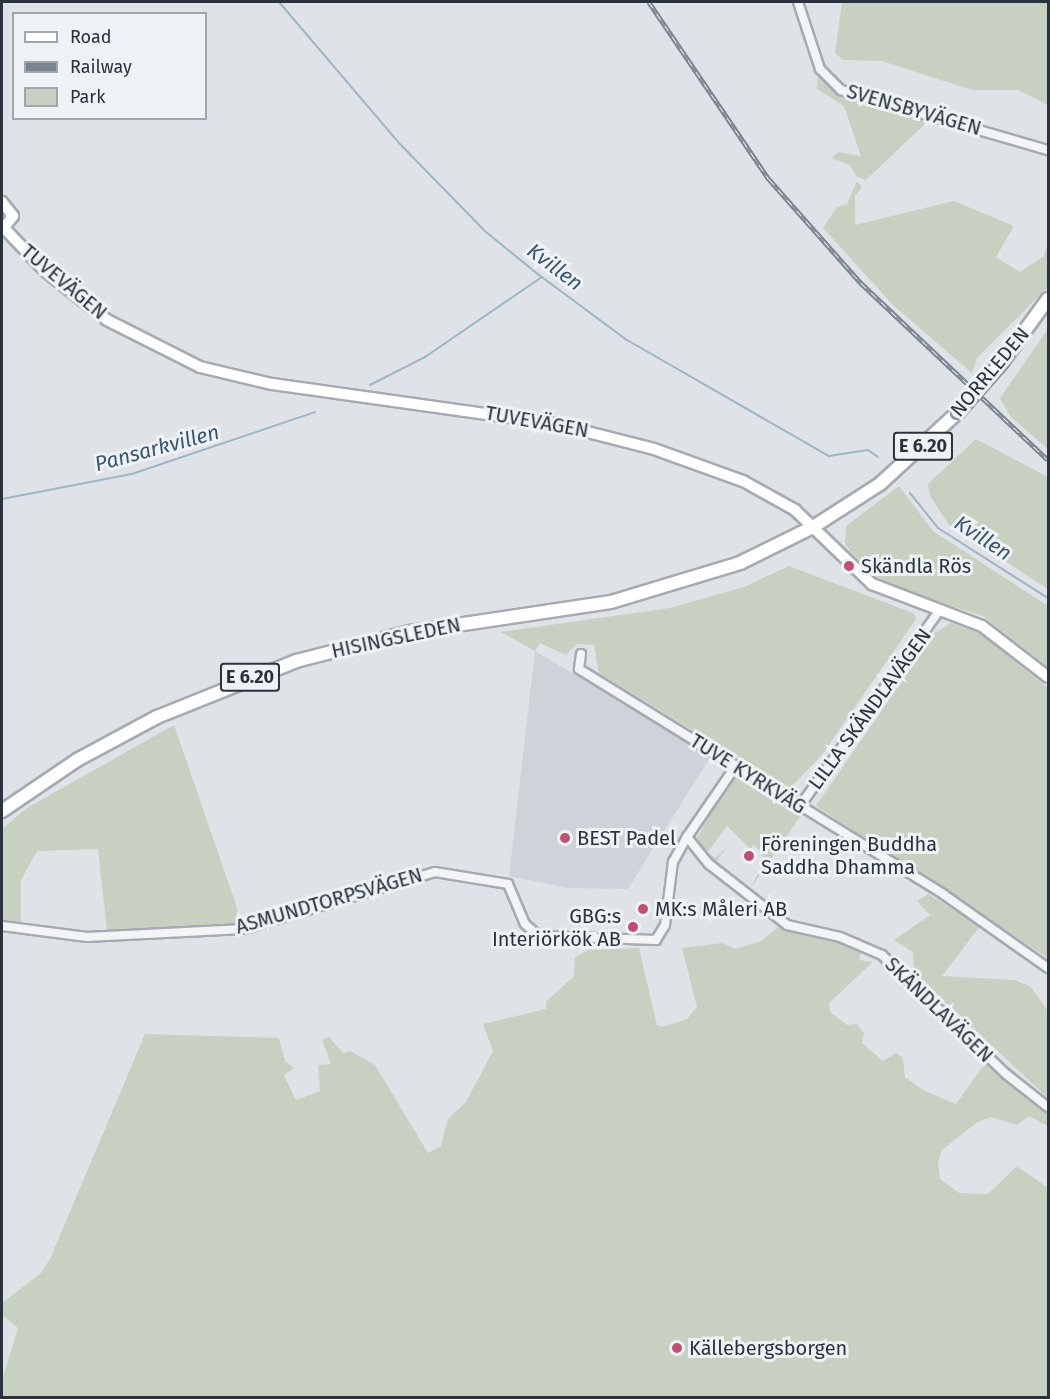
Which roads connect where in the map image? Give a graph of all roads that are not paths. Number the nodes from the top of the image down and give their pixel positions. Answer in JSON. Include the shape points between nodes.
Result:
{"nodes":[{"id":1,"x":798,"y":2,"type":"edge"},
{"id":2,"x":1048,"y":150,"type":"edge"},
{"id":3,"x":3,"y":200,"type":"edge"},
{"id":4,"x":3,"y":229,"type":"edge"},
{"id":5,"x":1048,"y":298,"type":"edge"},
{"id":6,"x":813,"y":527,"type":"junction"},
{"id":7,"x":940,"y":610,"type":"junction"},
{"id":8,"x":581,"y":654,"type":"dead end"},
{"id":9,"x":1048,"y":677,"type":"edge"},
{"id":10,"x":735,"y":767,"type":"junction"},
{"id":11,"x":800,"y":806,"type":"junction"},
{"id":12,"x":2,"y":811,"type":"edge"},
{"id":13,"x":687,"y":837,"type":"junction"},
{"id":14,"x":2,"y":926,"type":"edge"},
{"id":15,"x":1048,"y":968,"type":"edge"},
{"id":16,"x":1048,"y":1107,"type":"edge"}],
"edges":[{"from":1,"to":2,"type":"street","name":"SVENSBYVÄGEN","via":[[820,69],[841,90]]},
{"from":3,"to":4,"type":"main road","via":[[13,216]]},
{"from":4,"to":6,"type":"main road","name":"TUVEVÄGEN","via":[[99,314],[188,362],[259,382],[523,418],[614,437],[743,481],[787,504]]},
{"from":5,"to":6,"type":"highway","name":"NORRLEDEN","number":"E 6.20","bridge":true,"via":[[1002,362],[958,412],[880,484]]},
{"from":6,"to":7,"type":"main road","name":"TUVEVÄGEN","via":[[872,584]]},
{"from":6,"to":12,"type":"highway","name":"HISINGSLEDEN","number":"E 6.20","via":[[740,563],[649,594],[420,630],[296,661],[157,717],[77,760]]},
{"from":7,"to":9,"type":"main road","name":"TUVEVÄGEN","via":[[1003,638]]},
{"from":7,"to":11,"type":"street","name":"LILLA SKÄNDLAVÄGEN"},
{"from":8,"to":10,"type":"street","name":"TUVE KYRKVÄG","via":[[579,669]]},
{"from":10,"to":11,"type":"street","name":"TUVE KYRKVÄG"},
{"from":10,"to":13,"type":"street"},
{"from":11,"to":15,"type":"street","name":"TUVE KYRKVÄG"},
{"from":13,"to":14,"type":"street","name":"ASMUNDTORPSVÄGEN","via":[[673,862],[665,925],[657,940],[539,936],[525,924],[508,884],[435,872],[244,929],[87,937]]},
{"from":13,"to":16,"type":"street","name":"SKÄNDLAVÄGEN","via":[[709,864],[778,920],[882,955],[1011,1078]]}]}
